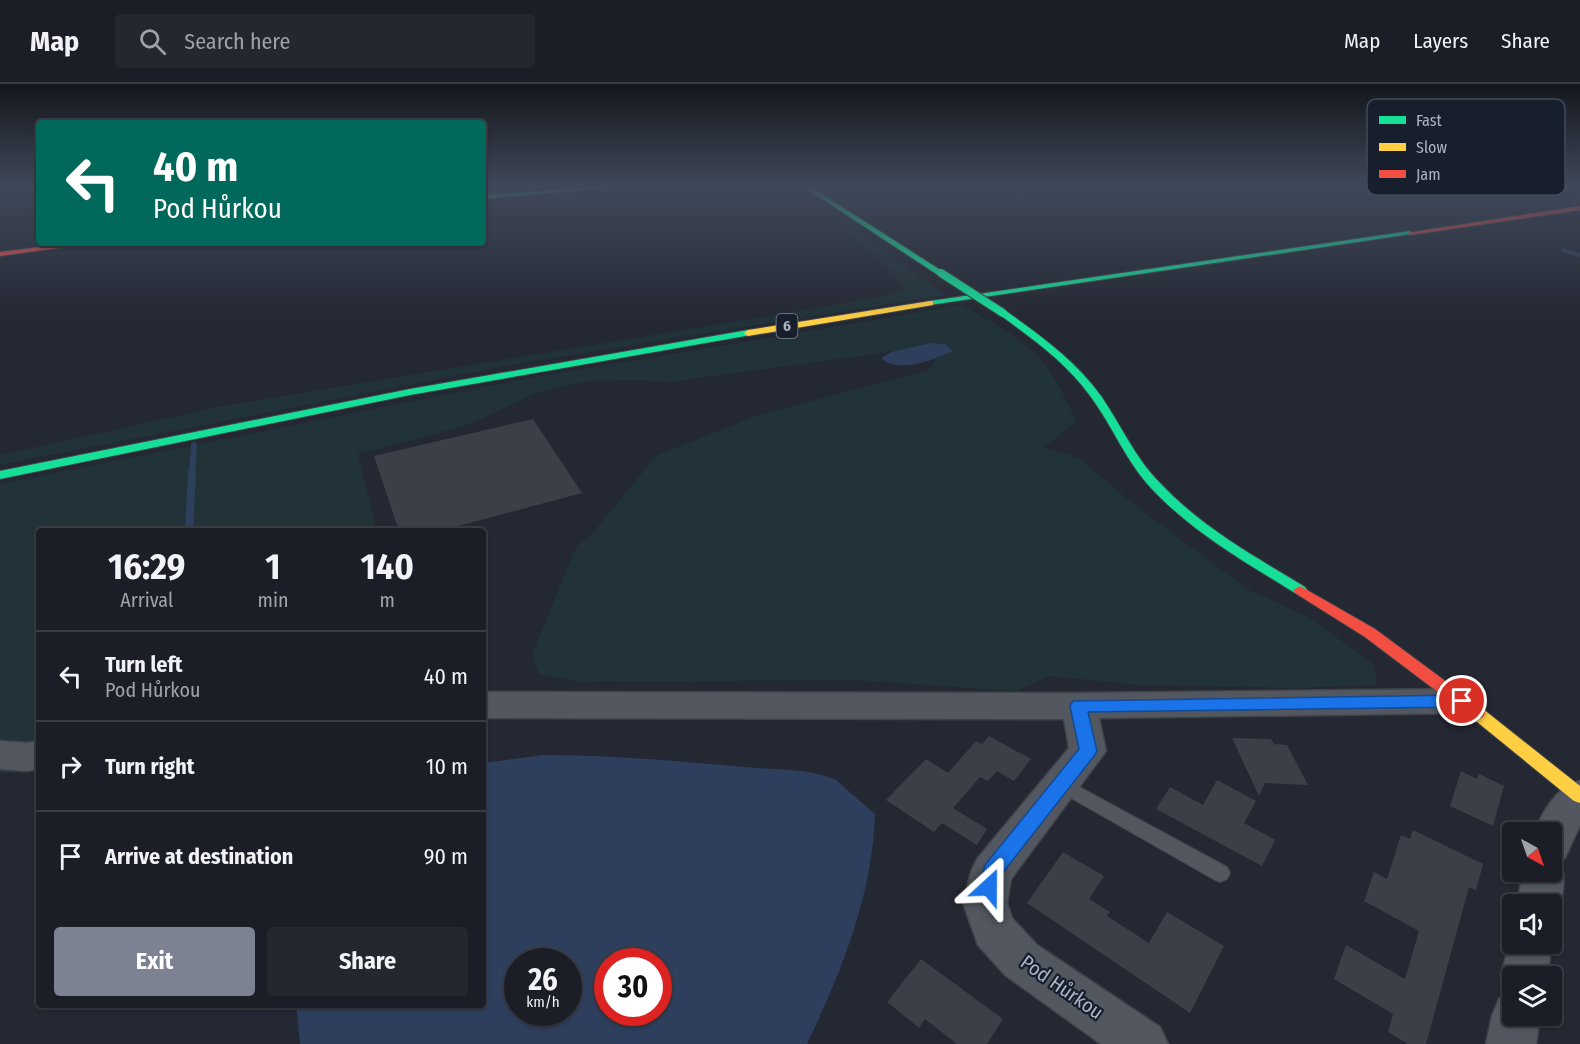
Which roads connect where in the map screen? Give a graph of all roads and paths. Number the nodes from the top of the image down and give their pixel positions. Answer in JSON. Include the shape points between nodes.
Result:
{"nodes":[{"id":1,"x":876,"y":232,"type":"edge"},
{"id":2,"x":1417,"y":232,"type":"edge"},
{"id":3,"x":66,"y":246,"type":"edge"},
{"id":4,"x":0,"y":254,"type":"edge"},
{"id":5,"x":0,"y":475,"type":"edge"},
{"id":6,"x":1462,"y":701,"type":"junction"},
{"id":7,"x":486,"y":705,"type":"edge"},
{"id":8,"x":1078,"y":706,"type":"junction"},
{"id":9,"x":0,"y":755,"type":"edge"},
{"id":10,"x":36,"y":756,"type":"edge"},
{"id":11,"x":1061,"y":784,"type":"junction"},
{"id":12,"x":1580,"y":796,"type":"edge"},
{"id":13,"x":1560,"y":822,"type":"edge"},
{"id":14,"x":1220,"y":873,"type":"dead end"},
{"id":15,"x":1514,"y":1026,"type":"edge"},
{"id":16,"x":1143,"y":1044,"type":"edge"},
{"id":17,"x":1510,"y":1044,"type":"edge"}],
"edges":[{"from":1,"to":6,"type":"main road","bridge":true,"via":[[1047,344],[1090,388],[1138,465],[1211,536],[1370,633]]},
{"from":2,"to":5,"type":"main road","number":"6","via":[[658,347],[343,405]]},
{"from":3,"to":4,"type":"main road"},
{"from":6,"to":8,"type":"street"},
{"from":6,"to":12,"type":"main road"},
{"from":7,"to":8,"type":"street"},
{"from":8,"to":11,"type":"street","name":"Pod Hůrkou","via":[[1088,751]]},
{"from":9,"to":10,"type":"street"},
{"from":11,"to":14,"type":"lane"},
{"from":11,"to":16,"type":"street","name":"Pod Hůrkou","via":[[992,872],[988,912],[994,930],[1021,960]]},
{"from":12,"to":13,"type":"street"},
{"from":15,"to":17,"type":"street"}]}
